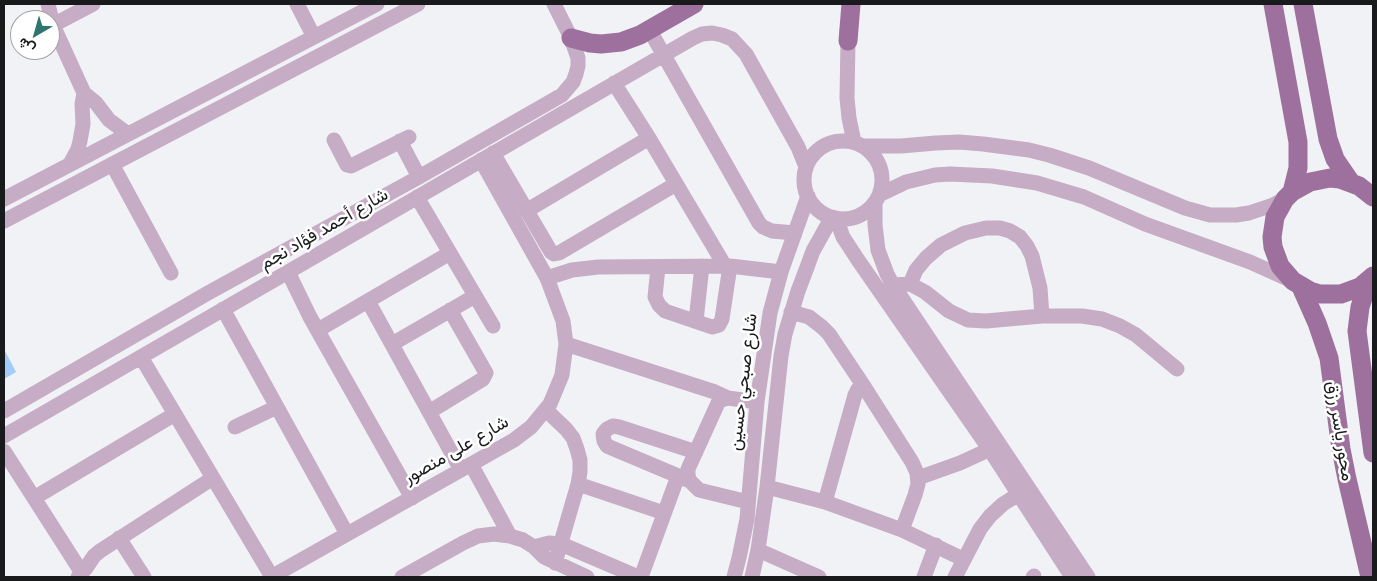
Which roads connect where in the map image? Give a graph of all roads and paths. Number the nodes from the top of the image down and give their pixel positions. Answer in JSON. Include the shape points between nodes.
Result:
{"nodes":[{"id":1,"x":93,"y":4,"type":"edge"},
{"id":2,"x":297,"y":4,"type":"edge"},
{"id":3,"x":377,"y":4,"type":"edge"},
{"id":4,"x":418,"y":4,"type":"edge"},
{"id":5,"x":554,"y":4,"type":"edge"},
{"id":6,"x":694,"y":4,"type":"edge"},
{"id":7,"x":842,"y":4,"type":"edge"},
{"id":8,"x":851,"y":4,"type":"edge"},
{"id":9,"x":1273,"y":4,"type":"edge"},
{"id":10,"x":1303,"y":4,"type":"edge"},
{"id":11,"x":60,"y":21,"type":"edge"},
{"id":12,"x":649,"y":30,"type":"junction"},
{"id":13,"x":314,"y":36,"type":"junction"},
{"id":14,"x":571,"y":38,"type":"junction"},
{"id":15,"x":60,"y":40,"type":"edge"},
{"id":16,"x":848,"y":41,"type":"junction"},
{"id":17,"x":663,"y":55,"type":"junction"},
{"id":18,"x":614,"y":83,"type":"junction"},
{"id":19,"x":84,"y":93,"type":"junction"},
{"id":20,"x":128,"y":134,"type":"junction"},
{"id":21,"x":649,"y":138,"type":"junction"},
{"id":22,"x":334,"y":140,"type":"dead end"},
{"id":23,"x":858,"y":144,"type":"junction"},
{"id":24,"x":487,"y":157,"type":"junction"},
{"id":25,"x":70,"y":164,"type":"junction"},
{"id":26,"x":112,"y":164,"type":"junction"},
{"id":27,"x":806,"y":167,"type":"junction"},
{"id":28,"x":50,"y":175,"type":"junction"},
{"id":29,"x":420,"y":177,"type":"junction"},
{"id":30,"x":1350,"y":182,"type":"junction"},
{"id":31,"x":676,"y":184,"type":"junction"},
{"id":32,"x":59,"y":192,"type":"junction"},
{"id":33,"x":1289,"y":195,"type":"junction"},
{"id":34,"x":808,"y":196,"type":"junction"},
{"id":35,"x":417,"y":197,"type":"junction"},
{"id":36,"x":1373,"y":197,"type":"edge"},
{"id":37,"x":4,"y":199,"type":"edge"},
{"id":38,"x":877,"y":199,"type":"junction"},
{"id":39,"x":526,"y":211,"type":"junction"},
{"id":40,"x":834,"y":218,"type":"junction"},
{"id":41,"x":8,"y":219,"type":"edge"},
{"id":42,"x":795,"y":233,"type":"junction"},
{"id":43,"x":450,"y":253,"type":"junction"},
{"id":44,"x":702,"y":266,"type":"junction"},
{"id":45,"x":727,"y":266,"type":"junction"},
{"id":46,"x":658,"y":267,"type":"junction"},
{"id":47,"x":288,"y":272,"type":"junction"},
{"id":48,"x":781,"y":272,"type":"junction"},
{"id":49,"x":171,"y":273,"type":"dead end"},
{"id":50,"x":1373,"y":277,"type":"edge"},
{"id":51,"x":546,"y":278,"type":"junction"},
{"id":52,"x":910,"y":284,"type":"junction"},
{"id":53,"x":1297,"y":284,"type":"junction"},
{"id":54,"x":893,"y":285,"type":"junction"},
{"id":55,"x":475,"y":296,"type":"junction"},
{"id":56,"x":368,"y":301,"type":"junction"},
{"id":57,"x":223,"y":309,"type":"junction"},
{"id":58,"x":450,"y":310,"type":"junction"},
{"id":59,"x":791,"y":312,"type":"junction"},
{"id":60,"x":1042,"y":316,"type":"junction"},
{"id":61,"x":696,"y":321,"type":"junction"},
{"id":62,"x":493,"y":326,"type":"dead end"},
{"id":63,"x":318,"y":330,"type":"junction"},
{"id":64,"x":392,"y":344,"type":"junction"},
{"id":65,"x":566,"y":344,"type":"junction"},
{"id":66,"x":141,"y":357,"type":"junction"},
{"id":67,"x":1177,"y":369,"type":"dead end"},
{"id":68,"x":863,"y":385,"type":"junction"},
{"id":69,"x":728,"y":398,"type":"junction"},
{"id":70,"x":757,"y":402,"type":"junction"},
{"id":71,"x":277,"y":407,"type":"junction"},
{"id":72,"x":546,"y":410,"type":"junction"},
{"id":73,"x":4,"y":411,"type":"edge"},
{"id":74,"x":429,"y":412,"type":"junction"},
{"id":75,"x":175,"y":414,"type":"junction"},
{"id":76,"x":235,"y":427,"type":"dead end"},
{"id":77,"x":4,"y":436,"type":"edge"},
{"id":78,"x":995,"y":447,"type":"junction"},
{"id":79,"x":4,"y":451,"type":"edge"},
{"id":80,"x":696,"y":452,"type":"junction"},
{"id":81,"x":1373,"y":452,"type":"edge"},
{"id":82,"x":466,"y":467,"type":"junction"},
{"id":83,"x":213,"y":478,"type":"junction"},
{"id":84,"x":918,"y":478,"type":"junction"},
{"id":85,"x":684,"y":479,"type":"junction"},
{"id":86,"x":578,"y":484,"type":"junction"},
{"id":87,"x":767,"y":487,"type":"junction"},
{"id":88,"x":1026,"y":494,"type":"junction"},
{"id":89,"x":34,"y":498,"type":"junction"},
{"id":90,"x":412,"y":498,"type":"junction"},
{"id":91,"x":748,"y":502,"type":"junction"},
{"id":92,"x":824,"y":502,"type":"junction"},
{"id":93,"x":664,"y":513,"type":"junction"},
{"id":94,"x":902,"y":530,"type":"junction"},
{"id":95,"x":347,"y":534,"type":"junction"},
{"id":96,"x":510,"y":536,"type":"junction"},
{"id":97,"x":119,"y":538,"type":"junction"},
{"id":98,"x":561,"y":544,"type":"junction"},
{"id":99,"x":936,"y":546,"type":"junction"},
{"id":100,"x":534,"y":547,"type":"junction"},
{"id":101,"x":758,"y":550,"type":"junction"},
{"id":102,"x":964,"y":559,"type":"junction"},
{"id":103,"x":555,"y":563,"type":"junction"},
{"id":104,"x":80,"y":575,"type":"edge"},
{"id":105,"x":144,"y":577,"type":"edge"},
{"id":106,"x":271,"y":577,"type":"edge"},
{"id":107,"x":402,"y":577,"type":"edge"},
{"id":108,"x":587,"y":577,"type":"edge"},
{"id":109,"x":640,"y":577,"type":"edge"},
{"id":110,"x":734,"y":577,"type":"edge"},
{"id":111,"x":752,"y":577,"type":"edge"},
{"id":112,"x":819,"y":577,"type":"edge"},
{"id":113,"x":924,"y":577,"type":"edge"},
{"id":114,"x":954,"y":577,"type":"edge"},
{"id":115,"x":1072,"y":577,"type":"edge"},
{"id":116,"x":1088,"y":577,"type":"edge"},
{"id":117,"x":1370,"y":577,"type":"edge"}],
"edges":[{"from":1,"to":11,"type":"street"},
{"from":2,"to":13,"type":"street"},
{"from":3,"to":13,"type":"street"},
{"from":4,"to":26,"type":"street"},
{"from":5,"to":14,"type":"street","name":"شارع أحمد فؤاد نجم"},
{"from":6,"to":12,"type":"main road"},
{"from":7,"to":16,"type":"street"},
{"from":8,"to":16,"type":"main road"},
{"from":9,"to":33,"type":"main road","name":"محور ياسر رزق","via":[[1298,142],[1298,168]]},
{"from":10,"to":30,"type":"main road","via":[[1328,138],[1335,159]]},
{"from":12,"to":14,"type":"main road","via":[[611,44],[590,44]]},
{"from":12,"to":17,"type":"street"},
{"from":13,"to":20,"type":"street"},
{"from":14,"to":29,"type":"street","name":"شارع أحمد فؤاد نجم","via":[[578,66],[573,82],[562,95]]},
{"from":15,"to":19,"type":"street"},
{"from":16,"to":23,"type":"street","via":[[847,98],[849,118]]},
{"from":17,"to":18,"type":"street","name":"شارع أحمد فؤاد نجم"},
{"from":17,"to":27,"type":"street","name":"شارع أحمد فؤاد نجم","via":[[702,34],[712,33],[732,39],[746,54]]},
{"from":17,"to":42,"type":"street","via":[[759,223],[772,231]]},
{"from":18,"to":21,"type":"street"},
{"from":18,"to":24,"type":"street","name":"شارع أحمد فؤاد نجم"},
{"from":19,"to":20,"type":"street","via":[[109,120]]},
{"from":19,"to":25,"type":"street","via":[[80,141]]},
{"from":20,"to":25,"type":"street"},
{"from":21,"to":31,"type":"street"},
{"from":21,"to":39,"type":"street"},
{"from":22,"to":29,"type":"street","via":[[347,165],[351,166],[404,139]]},
{"from":23,"to":27,"type":"street","via":[[837,141],[822,147]]},
{"from":23,"to":33,"type":"street","via":[[901,146],[959,142],[1029,150],[1083,166],[1185,208],[1210,214],[1249,213],[1273,205]]},
{"from":23,"to":38,"type":"street","via":[[874,156],[881,171],[882,187]]},
{"from":24,"to":35,"type":"street","name":"شارع أحمد فؤاد نجم"},
{"from":24,"to":39,"type":"street"},
{"from":24,"to":51,"type":"street","name":"شارع على منصور"},
{"from":25,"to":28,"type":"street"},
{"from":26,"to":32,"type":"street"},
{"from":26,"to":49,"type":"street"},
{"from":27,"to":34,"type":"street","via":[[804,182]]},
{"from":28,"to":32,"type":"street","via":[[50,186]]},
{"from":28,"to":37,"type":"street"},
{"from":29,"to":73,"type":"street","name":"شارع أحمد فؤاد نجم","via":[[208,293]]},
{"from":30,"to":33,"type":"main road","via":[[1320,179]]},
{"from":30,"to":36,"type":"main road"},
{"from":31,"to":39,"type":"street","via":[[556,254],[550,252]]},
{"from":31,"to":45,"type":"street"},
{"from":32,"to":41,"type":"street"},
{"from":33,"to":53,"type":"main road","name":"محور ياسر رزق","via":[[1275,216],[1272,236],[1277,261]]},
{"from":34,"to":40,"type":"street","via":[[818,209]]},
{"from":34,"to":42,"type":"street","name":"شارع صبحي حسين"},
{"from":35,"to":43,"type":"street"},
{"from":35,"to":47,"type":"street","name":"شارع أحمد فؤاد نجم"},
{"from":37,"to":41,"type":"street","via":[[14,209]]},
{"from":38,"to":40,"type":"street","via":[[870,209],[854,218]]},
{"from":38,"to":53,"type":"street","via":[[899,185],[950,174],[1037,183],[1084,197],[1145,224],[1250,262]]},
{"from":38,"to":54,"type":"street","via":[[874,224],[878,250]]},
{"from":40,"to":59,"type":"street","name":"شارع صبحي حسين","via":[[813,252]]},
{"from":40,"to":78,"type":"street","via":[[866,272]]},
{"from":42,"to":48,"type":"street","name":"شارع صبحي حسين"},
{"from":43,"to":55,"type":"street"},
{"from":43,"to":56,"type":"street"},
{"from":44,"to":45,"type":"street"},
{"from":44,"to":46,"type":"street"},
{"from":44,"to":61,"type":"street"},
{"from":45,"to":48,"type":"street"},
{"from":45,"to":61,"type":"street","via":[[721,323],[712,327]]},
{"from":46,"to":51,"type":"street","via":[[585,268]]},
{"from":46,"to":61,"type":"street","via":[[655,297],[658,306]]},
{"from":47,"to":57,"type":"street","name":"شارع أحمد فؤاد نجم"},
{"from":47,"to":63,"type":"street"},
{"from":48,"to":70,"type":"street","name":"شارع صبحي حسين","via":[[767,327]]},
{"from":50,"to":53,"type":"main road","via":[[1360,287],[1341,294],[1320,294]]},
{"from":50,"to":81,"type":"main road","name":"محور ياسر رزق","via":[[1360,307],[1357,331]]},
{"from":51,"to":65,"type":"street","name":"شارع على منصور","via":[[563,321]]},
{"from":52,"to":54,"type":"street"},
{"from":52,"to":60,"type":"street","via":[[968,320]]},
{"from":52,"to":60,"type":"street","via":[[916,270],[941,245],[965,233],[1000,228],[1020,238],[1032,256],[1040,288]]},
{"from":53,"to":117,"type":"main road","name":"محور ياسر رزق","via":[[1317,323],[1329,358],[1347,478]]},
{"from":54,"to":78,"type":"street"},
{"from":55,"to":58,"type":"street"},
{"from":55,"to":62,"type":"street"},
{"from":56,"to":63,"type":"street"},
{"from":56,"to":64,"type":"street"},
{"from":57,"to":66,"type":"street","name":"شارع أحمد فؤاد نجم"},
{"from":57,"to":71,"type":"street"},
{"from":58,"to":64,"type":"street"},
{"from":58,"to":74,"type":"street","via":[[486,373],[483,379]]},
{"from":59,"to":68,"type":"street","via":[[809,316],[829,334]]},
{"from":59,"to":87,"type":"street","name":"شارع صبحي حسين","via":[[781,356]]},
{"from":60,"to":67,"type":"street","via":[[1082,316],[1120,326]]},
{"from":63,"to":90,"type":"street"},
{"from":64,"to":74,"type":"street"},
{"from":65,"to":69,"type":"street"},
{"from":65,"to":72,"type":"street","name":"شارع على منصور","via":[[562,375]]},
{"from":66,"to":75,"type":"street"},
{"from":66,"to":77,"type":"street","name":"شارع أحمد فؤاد نجم"},
{"from":68,"to":84,"type":"street","via":[[912,462]]},
{"from":68,"to":92,"type":"street","via":[[855,395]]},
{"from":69,"to":70,"type":"street"},
{"from":69,"to":80,"type":"street","via":[[720,400],[716,406]]},
{"from":70,"to":91,"type":"street","name":"شارع صبحي حسين"},
{"from":71,"to":76,"type":"street"},
{"from":71,"to":95,"type":"street"},
{"from":72,"to":82,"type":"street","name":"شارع على منصور","via":[[532,427],[514,440]]},
{"from":72,"to":86,"type":"street","via":[[573,438],[580,460]]},
{"from":74,"to":82,"type":"street"},
{"from":75,"to":83,"type":"street"},
{"from":75,"to":89,"type":"street"},
{"from":78,"to":84,"type":"street","via":[[960,464]]},
{"from":78,"to":88,"type":"street"},
{"from":79,"to":89,"type":"street"},
{"from":80,"to":85,"type":"street"},
{"from":80,"to":85,"type":"street","via":[[619,427],[613,426],[604,434],[607,446]]},
{"from":82,"to":90,"type":"street","name":"شارع على منصور"},
{"from":82,"to":96,"type":"street"},
{"from":83,"to":97,"type":"street"},
{"from":83,"to":106,"type":"street"},
{"from":84,"to":94,"type":"street"},
{"from":85,"to":91,"type":"street","via":[[699,490]]},
{"from":85,"to":93,"type":"street"},
{"from":86,"to":93,"type":"street"},
{"from":86,"to":98,"type":"street"},
{"from":87,"to":92,"type":"street"},
{"from":87,"to":101,"type":"street","name":"شارع صبحي حسين"},
{"from":88,"to":102,"type":"street","via":[[1003,504],[990,516]]},
{"from":88,"to":115,"type":"street"},
{"from":88,"to":116,"type":"street"},
{"from":89,"to":104,"type":"street"},
{"from":90,"to":95,"type":"street","name":"شارع على منصور"},
{"from":91,"to":110,"type":"street","name":"شارع صبحي حسين"},
{"from":92,"to":94,"type":"street"},
{"from":93,"to":109,"type":"street"},
{"from":94,"to":99,"type":"street"},
{"from":95,"to":106,"type":"street","name":"شارع على منصور"},
{"from":96,"to":100,"type":"street"},
{"from":96,"to":107,"type":"street","via":[[478,536]]},
{"from":97,"to":104,"type":"street","via":[[94,556]]},
{"from":97,"to":105,"type":"street"},
{"from":98,"to":100,"type":"street"},
{"from":98,"to":103,"type":"street"},
{"from":98,"to":109,"type":"street"},
{"from":99,"to":102,"type":"street"},
{"from":99,"to":113,"type":"street"},
{"from":100,"to":103,"type":"street","via":[[544,558]]},
{"from":101,"to":111,"type":"street","name":"شارع صبحي حسين"},
{"from":101,"to":112,"type":"street"},
{"from":102,"to":114,"type":"street"},
{"from":103,"to":108,"type":"street"}]}
